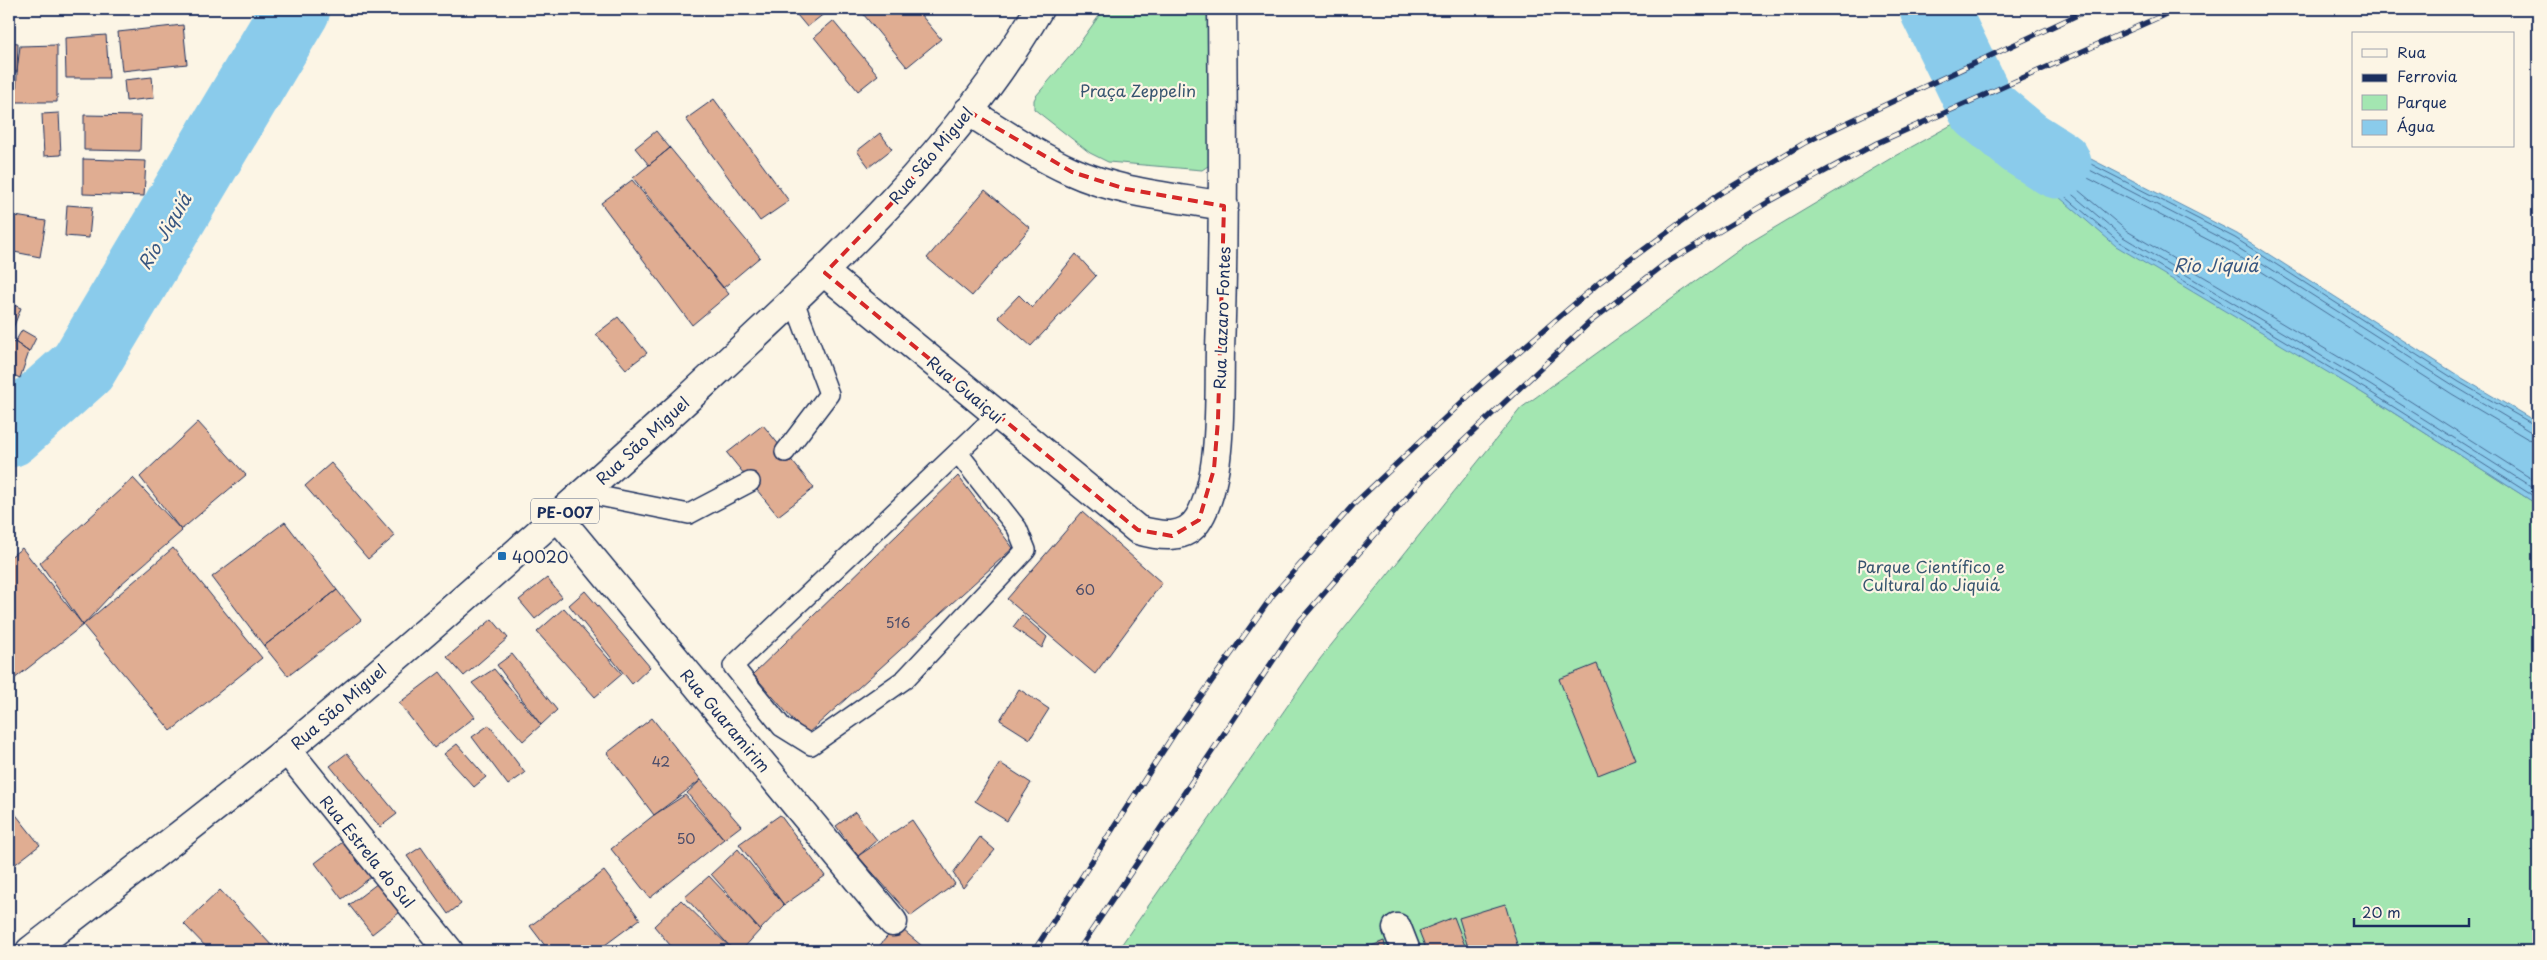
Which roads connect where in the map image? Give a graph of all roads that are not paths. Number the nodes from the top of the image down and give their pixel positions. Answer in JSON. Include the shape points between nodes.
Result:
{"nodes":[{"id":1,"x":1040,"y":9,"type":"edge"},
{"id":2,"x":1222,"y":9,"type":"edge"},
{"id":3,"x":968,"y":111,"type":"junction"},
{"id":4,"x":1224,"y":206,"type":"junction"},
{"id":5,"x":825,"y":272,"type":"junction"},
{"id":6,"x":794,"y":301,"type":"junction"},
{"id":7,"x":997,"y":415,"type":"junction"},
{"id":8,"x":785,"y":452,"type":"dead end"},
{"id":9,"x":958,"y":452,"type":"junction"},
{"id":10,"x":750,"y":482,"type":"dead end"},
{"id":11,"x":584,"y":493,"type":"junction"},
{"id":12,"x":1108,"y":506,"type":"joint"},
{"id":13,"x":558,"y":517,"type":"junction"},
{"id":14,"x":287,"y":750,"type":"junction"},
{"id":15,"x":893,"y":922,"type":"dead end"},
{"id":16,"x":30,"y":951,"type":"edge"},
{"id":17,"x":449,"y":951,"type":"edge"}],
"edges":[{"from":1,"to":3,"type":"street","name":"Rua São Miguel","number":"PE-007"},
{"from":2,"to":4,"type":"street","name":"Rua Lazaro Fontes"},
{"from":3,"to":4,"type":"street","via":[[1072,172],[1126,189]]},
{"from":3,"to":5,"type":"street","name":"Rua São Miguel","number":"PE-007","via":[[891,204]]},
{"from":4,"to":12,"type":"street","name":"Rua Lazaro Fontes","via":[[1218,420],[1208,497],[1199,520],[1186,531],[1172,536],[1138,530]]},
{"from":5,"to":6,"type":"street","name":"Rua São Miguel","number":"PE-007"},
{"from":5,"to":7,"type":"street","name":"Rua Guaiçuí"},
{"from":6,"to":8,"type":"lane","via":[[829,394]]},
{"from":6,"to":11,"type":"street","name":"Rua São Miguel","number":"PE-007"},
{"from":7,"to":9,"type":"lane"},
{"from":7,"to":12,"type":"street","name":"Rua Guaiçuí"},
{"from":9,"to":9,"type":"lane","via":[[733,666],[782,728],[811,745],[905,679],[1026,550],[1017,528]]},
{"from":10,"to":11,"type":"lane","via":[[689,514]]},
{"from":11,"to":13,"type":"street","name":"Rua São Miguel","number":"PE-007"},
{"from":13,"to":14,"type":"street","name":"Rua São Miguel","number":"PE-007"},
{"from":13,"to":15,"type":"street","name":"Rua Guaramirim"},
{"from":14,"to":16,"type":"street","name":"Rua São Miguel","number":"PE-007"},
{"from":14,"to":17,"type":"street","name":"Rua Estrela do Sul"}]}
